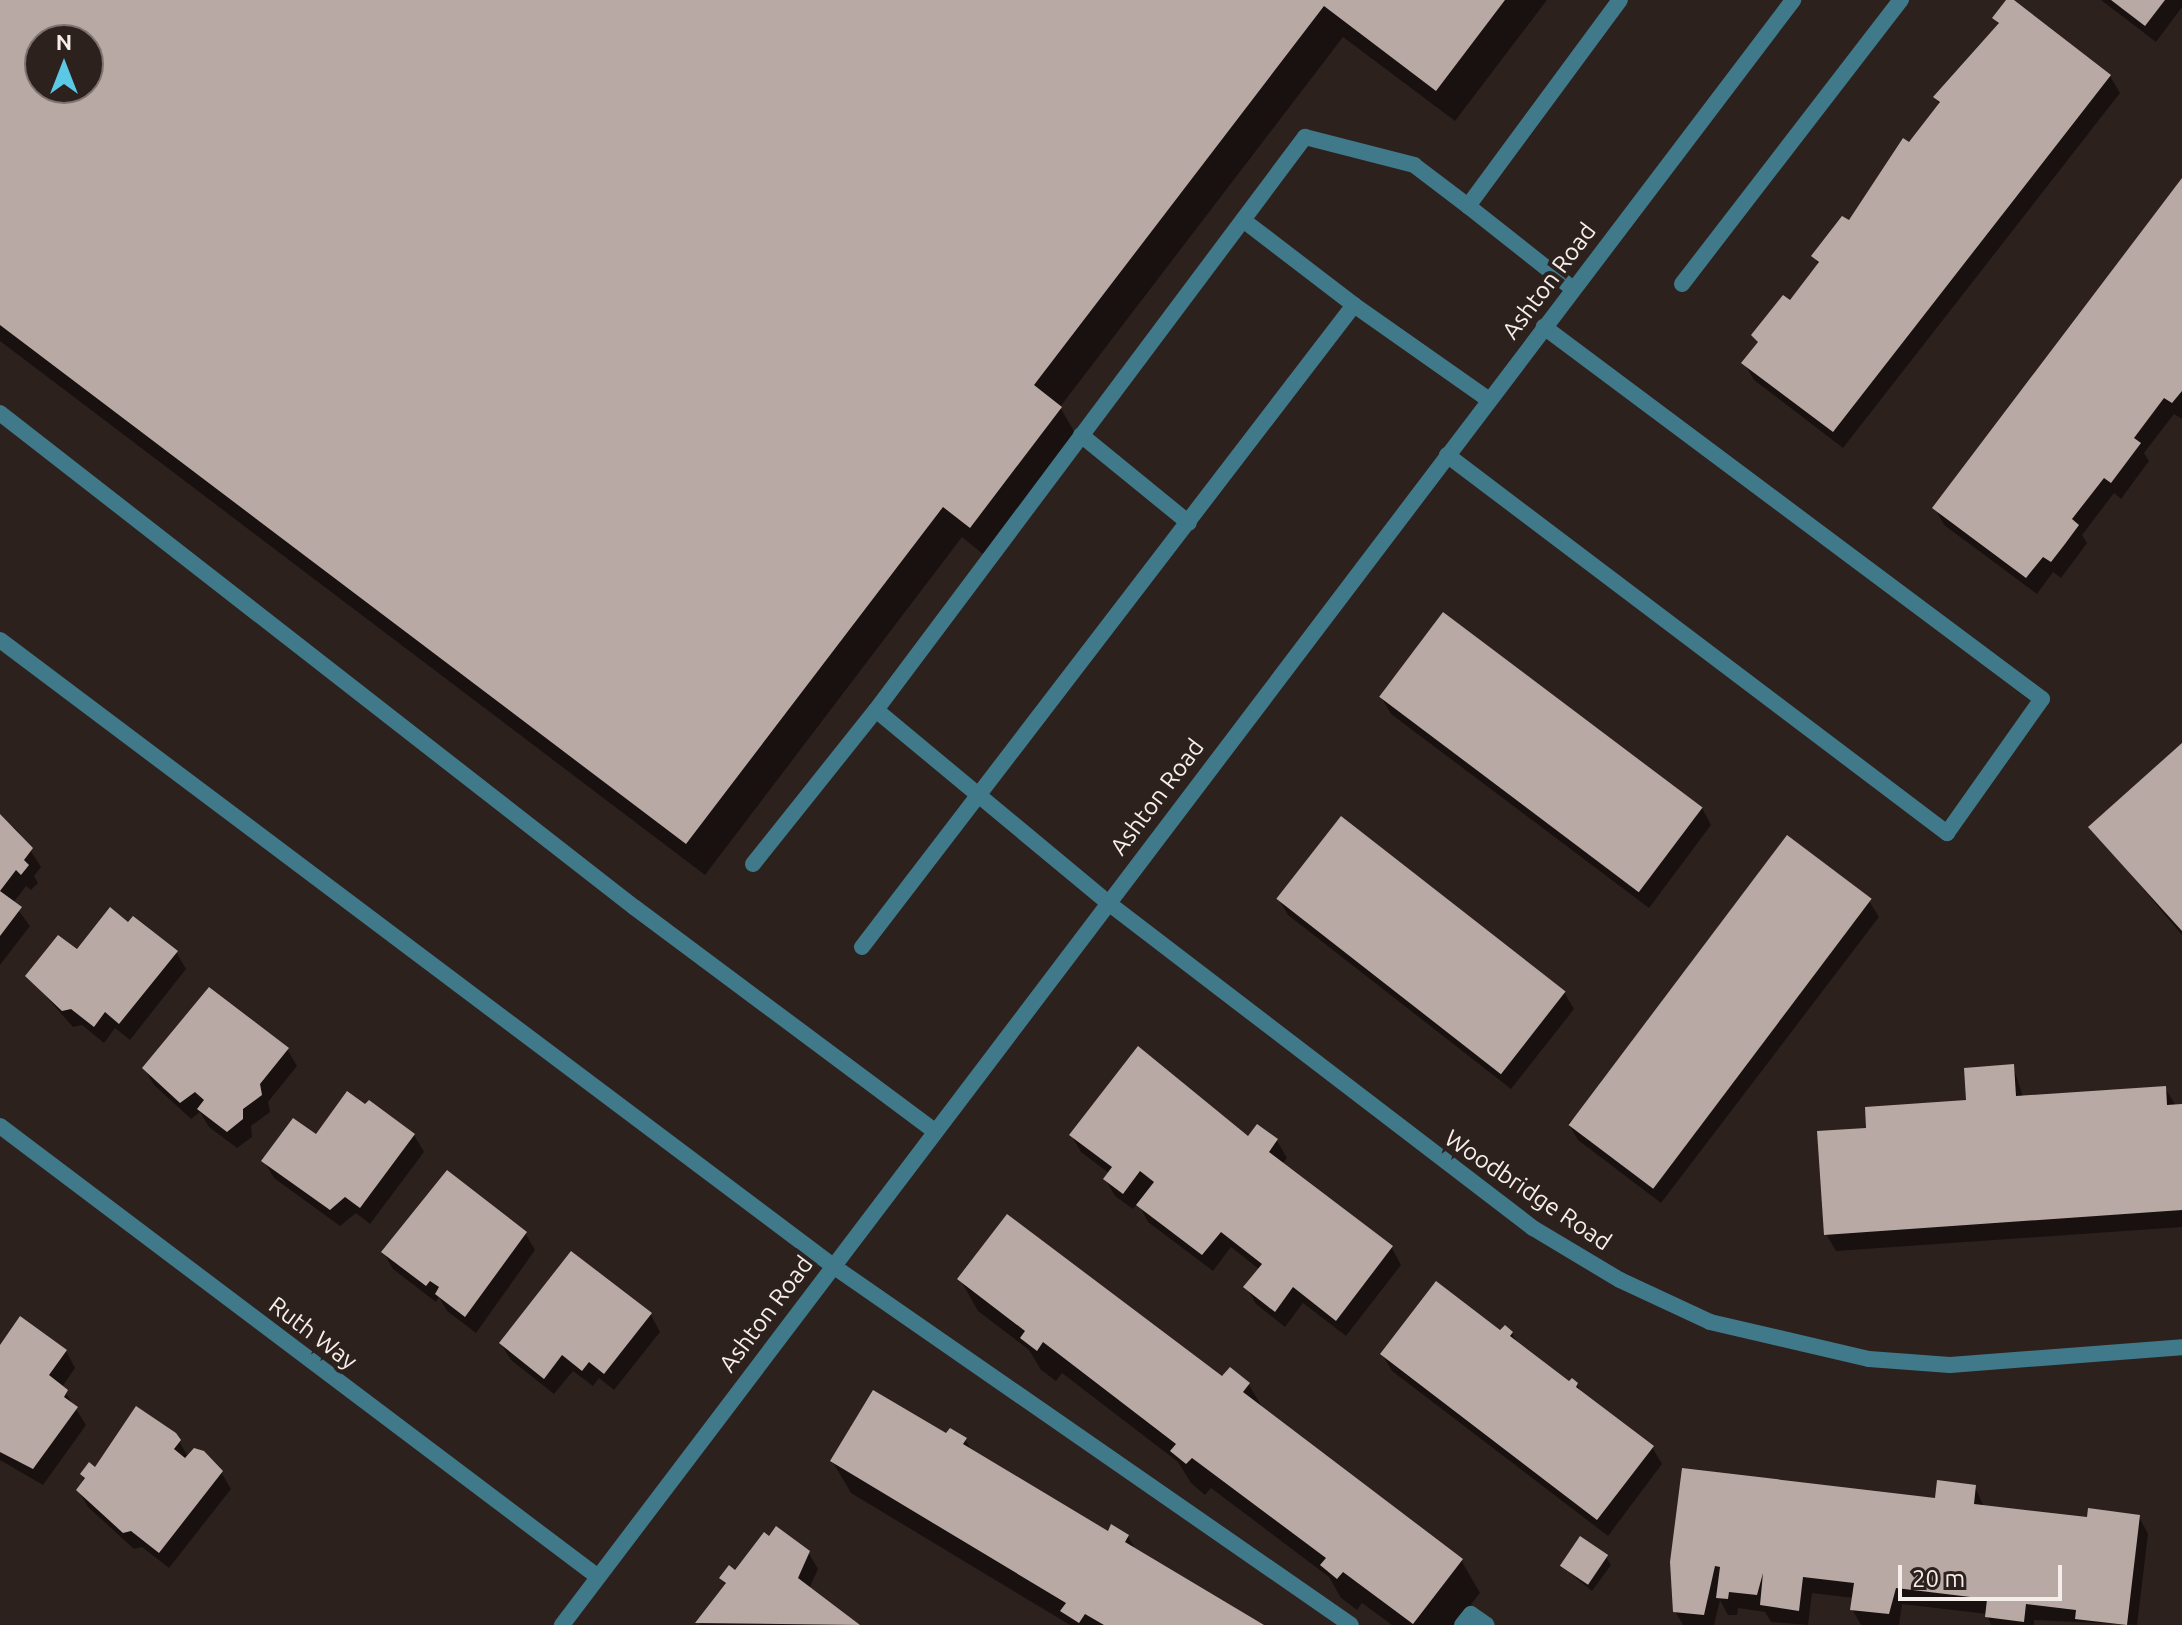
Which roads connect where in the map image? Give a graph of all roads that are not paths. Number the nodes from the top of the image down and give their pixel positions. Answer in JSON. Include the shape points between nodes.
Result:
{"nodes":[{"id":1,"x":1620,"y":0,"type":"edge"},
{"id":2,"x":1793,"y":0,"type":"edge"},
{"id":3,"x":1901,"y":0,"type":"edge"},
{"id":4,"x":1468,"y":206,"type":"junction"},
{"id":5,"x":1243,"y":220,"type":"junction"},
{"id":6,"x":1682,"y":284,"type":"dead end"},
{"id":7,"x":1573,"y":289,"type":"junction"},
{"id":8,"x":1354,"y":305,"type":"junction"},
{"id":9,"x":1544,"y":327,"type":"junction"},
{"id":10,"x":1489,"y":400,"type":"junction"},
{"id":11,"x":0,"y":413,"type":"edge"},
{"id":12,"x":1081,"y":435,"type":"junction"},
{"id":13,"x":1447,"y":455,"type":"junction"},
{"id":14,"x":1189,"y":523,"type":"junction"},
{"id":15,"x":0,"y":640,"type":"edge"},
{"id":16,"x":876,"y":710,"type":"junction"},
{"id":17,"x":981,"y":797,"type":"junction"},
{"id":18,"x":753,"y":864,"type":"dead end"},
{"id":19,"x":1107,"y":902,"type":"junction"},
{"id":20,"x":862,"y":947,"type":"dead end"},
{"id":21,"x":0,"y":1126,"type":"edge"},
{"id":22,"x":934,"y":1131,"type":"junction"},
{"id":23,"x":833,"y":1266,"type":"junction"},
{"id":24,"x":2182,"y":1347,"type":"edge"},
{"id":25,"x":598,"y":1577,"type":"junction"},
{"id":26,"x":562,"y":1625,"type":"edge"},
{"id":27,"x":1351,"y":1625,"type":"edge"},
{"id":28,"x":1462,"y":1625,"type":"edge"},
{"id":29,"x":1487,"y":1625,"type":"edge"}],
"edges":[{"from":1,"to":4,"type":"street"},
{"from":2,"to":7,"type":"street","name":"Ashton Road"},
{"from":3,"to":6,"type":"street"},
{"from":4,"to":5,"type":"street","via":[[1414,165],[1305,137]]},
{"from":4,"to":7,"type":"street"},
{"from":5,"to":8,"type":"street"},
{"from":5,"to":12,"type":"street"},
{"from":7,"to":9,"type":"street","name":"Ashton Road"},
{"from":8,"to":10,"type":"street"},
{"from":8,"to":14,"type":"street"},
{"from":9,"to":10,"type":"street","name":"Ashton Road"},
{"from":9,"to":13,"type":"street","via":[[2042,699],[1947,833]]},
{"from":10,"to":13,"type":"street","name":"Ashton Road"},
{"from":11,"to":22,"type":"street","via":[[634,907]]},
{"from":12,"to":14,"type":"street"},
{"from":12,"to":16,"type":"street"},
{"from":13,"to":19,"type":"street","name":"Ashton Road"},
{"from":14,"to":17,"type":"street"},
{"from":15,"to":23,"type":"street"},
{"from":16,"to":17,"type":"street","name":"Woodbridge Road"},
{"from":16,"to":18,"type":"street"},
{"from":17,"to":19,"type":"street","name":"Woodbridge Road"},
{"from":17,"to":20,"type":"street"},
{"from":19,"to":22,"type":"street","name":"Ashton Road"},
{"from":19,"to":24,"type":"street","name":"Woodbridge Road","via":[[1533,1228],[1620,1280],[1710,1322],[1869,1359],[1950,1365]]},
{"from":21,"to":25,"type":"street","name":"Ruth Way"},
{"from":22,"to":23,"type":"street","name":"Ashton Road"},
{"from":23,"to":25,"type":"street","name":"Ashton Road"},
{"from":23,"to":27,"type":"street"},
{"from":25,"to":26,"type":"street","name":"Ashton Road"},
{"from":28,"to":29,"type":"street","via":[[1471,1614]]}]}
